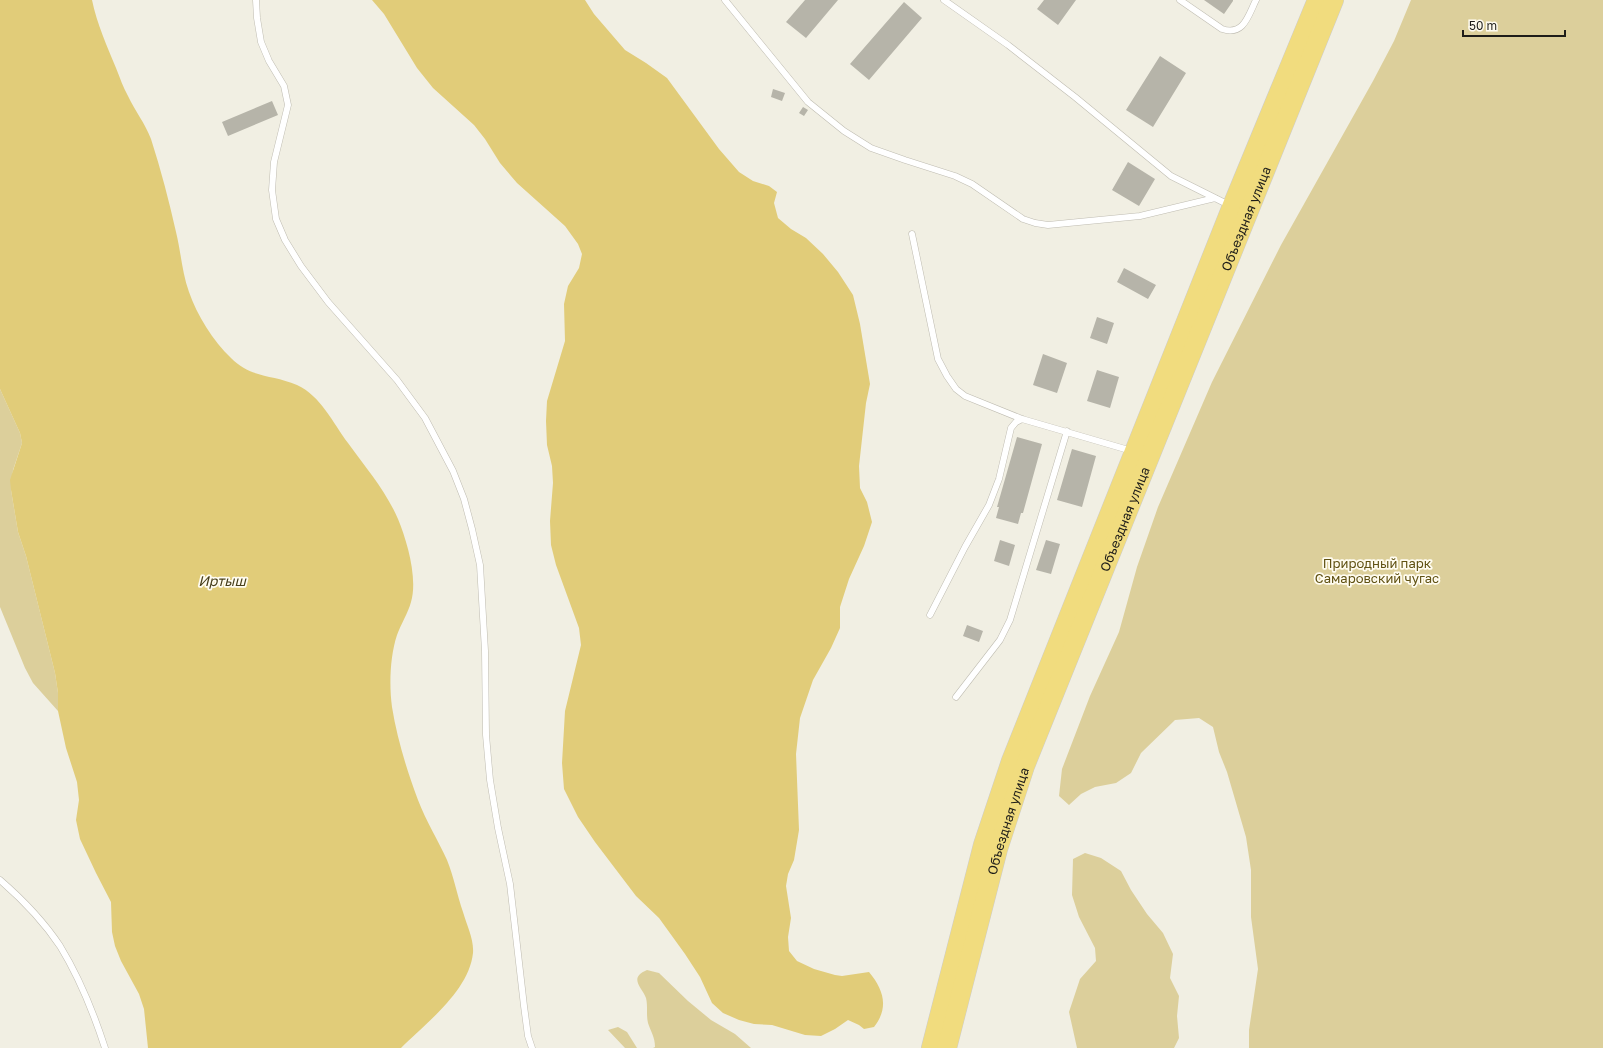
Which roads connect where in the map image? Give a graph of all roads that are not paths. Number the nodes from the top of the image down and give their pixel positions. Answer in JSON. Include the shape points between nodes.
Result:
{"nodes":[{"id":1,"x":256,"y":0,"type":"edge"},
{"id":2,"x":725,"y":0,"type":"edge"},
{"id":3,"x":944,"y":0,"type":"edge"},
{"id":4,"x":1180,"y":0,"type":"edge"},
{"id":5,"x":1256,"y":0,"type":"edge"},
{"id":6,"x":1316,"y":0,"type":"edge"},
{"id":7,"x":1334,"y":0,"type":"edge"},
{"id":8,"x":1215,"y":198,"type":"junction"},
{"id":9,"x":1240,"y":210,"type":"junction"},
{"id":10,"x":912,"y":234,"type":"dead end"},
{"id":11,"x":1022,"y":419,"type":"junction"},
{"id":12,"x":1067,"y":431,"type":"junction"},
{"id":13,"x":1141,"y":455,"type":"junction"},
{"id":14,"x":930,"y":615,"type":"dead end"},
{"id":15,"x":956,"y":697,"type":"dead end"},
{"id":16,"x":0,"y":880,"type":"edge"},
{"id":17,"x":105,"y":1048,"type":"edge"},
{"id":18,"x":532,"y":1048,"type":"edge"},
{"id":19,"x":931,"y":1048,"type":"edge"},
{"id":20,"x":947,"y":1048,"type":"edge"}],
"edges":[{"from":1,"to":18,"type":"lane","via":[[261,42],[284,86],[288,105],[274,162],[272,190],[276,219],[301,266],[328,302],[397,380],[425,418],[453,471],[472,529],[480,565],[490,780],[510,884],[528,1036]]},
{"from":2,"to":8,"type":"lane","via":[[808,102],[844,131],[871,148],[972,184],[1023,219],[1048,225],[1140,216]]},
{"from":3,"to":8,"type":"lane","via":[[1014,49],[1171,176]]},
{"from":4,"to":5,"type":"lane","via":[[1228,31],[1234,31],[1245,22]]},
{"from":6,"to":9,"type":"main road","name":"Объездная улица"},
{"from":7,"to":9,"type":"main road","name":"Объездная улица"},
{"from":8,"to":9,"type":"lane"},
{"from":9,"to":13,"type":"main road","name":"Объездная улица"},
{"from":10,"to":11,"type":"lane","via":[[938,359],[947,376],[956,389],[965,396]]},
{"from":11,"to":12,"type":"lane"},
{"from":11,"to":14,"type":"lane","via":[[1010,428],[999,479],[989,505]]},
{"from":12,"to":13,"type":"lane"},
{"from":12,"to":15,"type":"lane","via":[[1010,620],[1000,640]]},
{"from":13,"to":19,"type":"main road","name":"Объездная улица","via":[[1046,671],[997,801],[983,845]]},
{"from":13,"to":20,"type":"main road","name":"Объездная улица","via":[[1023,773],[998,849]]},
{"from":16,"to":17,"type":"lane","via":[[19,896],[60,946],[88,1000]]}]}
